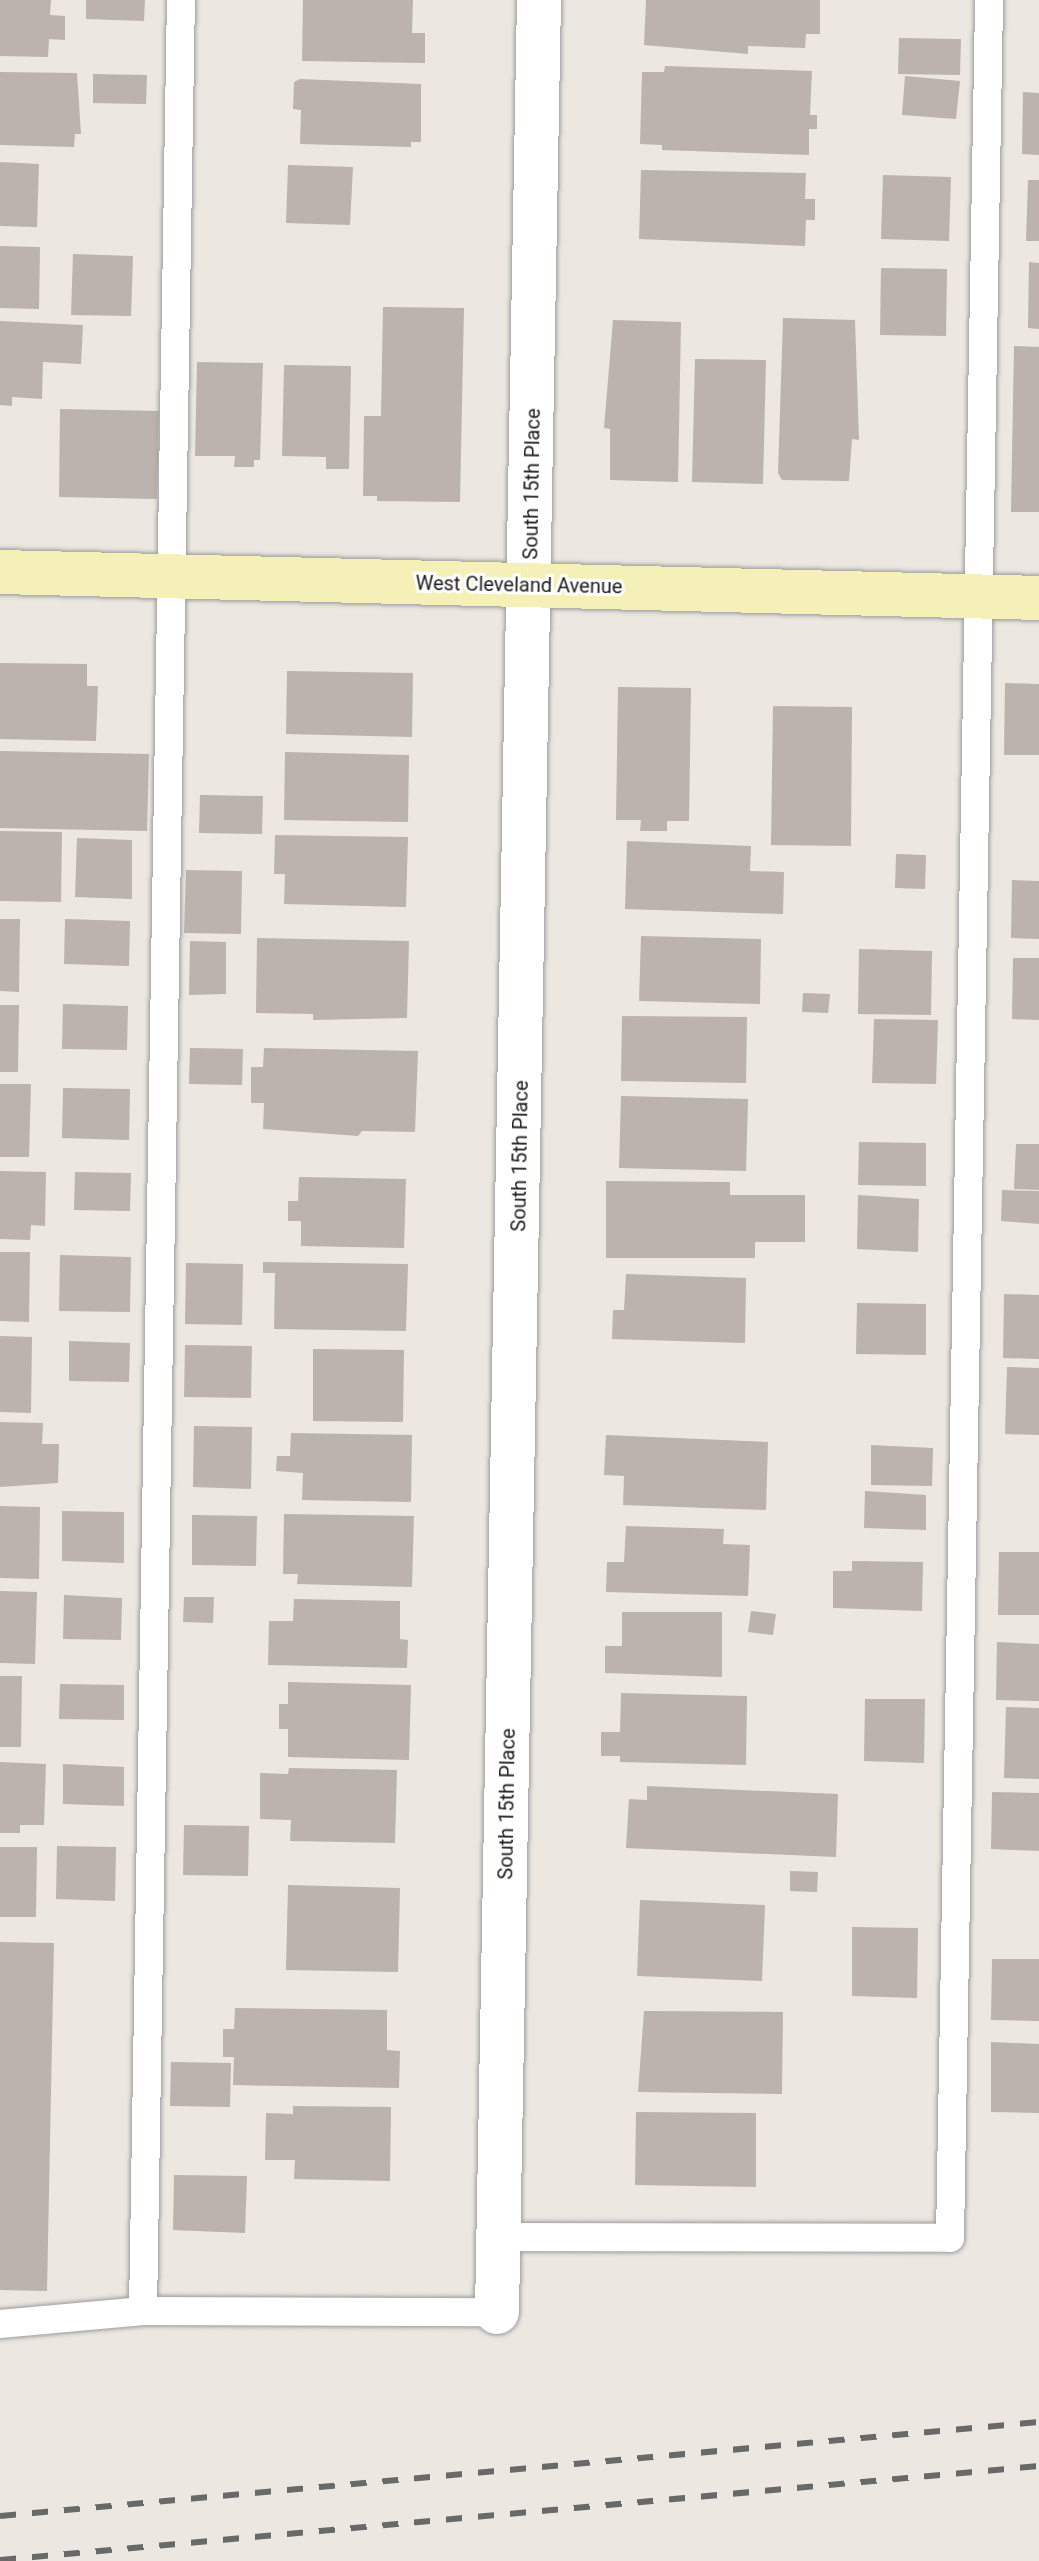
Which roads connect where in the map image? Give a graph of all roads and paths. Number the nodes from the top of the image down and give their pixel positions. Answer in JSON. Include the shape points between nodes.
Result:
{"nodes":[{"id":1,"x":181,"y":0,"type":"edge"},
{"id":2,"x":539,"y":0,"type":"edge"},
{"id":3,"x":989,"y":0,"type":"edge"},
{"id":4,"x":0,"y":572,"type":"edge"},
{"id":5,"x":174,"y":577,"type":"junction"},
{"id":6,"x":531,"y":585,"type":"junction"},
{"id":7,"x":979,"y":596,"type":"junction"},
{"id":8,"x":1039,"y":598,"type":"edge"},
{"id":9,"x":498,"y":2237,"type":"junction"},
{"id":10,"x":143,"y":2311,"type":"junction"},
{"id":11,"x":497,"y":2312,"type":"joint"},
{"id":12,"x":0,"y":2324,"type":"edge"}],
"edges":[{"from":1,"to":5,"type":"lane"},
{"from":2,"to":6,"type":"street","name":"South 15th Place"},
{"from":3,"to":7,"type":"lane"},
{"from":4,"to":5,"type":"street","name":"West Cleveland Avenue"},
{"from":5,"to":6,"type":"street","name":"West Cleveland Avenue"},
{"from":5,"to":10,"type":"lane"},
{"from":6,"to":7,"type":"street","name":"West Cleveland Avenue"},
{"from":6,"to":9,"type":"street","name":"South 15th Place"},
{"from":7,"to":8,"type":"street","name":"West Cleveland Avenue"},
{"from":7,"to":9,"type":"lane","via":[[950,2238]]},
{"from":9,"to":11,"type":"street","name":"South 15th Place"},
{"from":10,"to":11,"type":"lane"},
{"from":10,"to":12,"type":"lane"}]}
